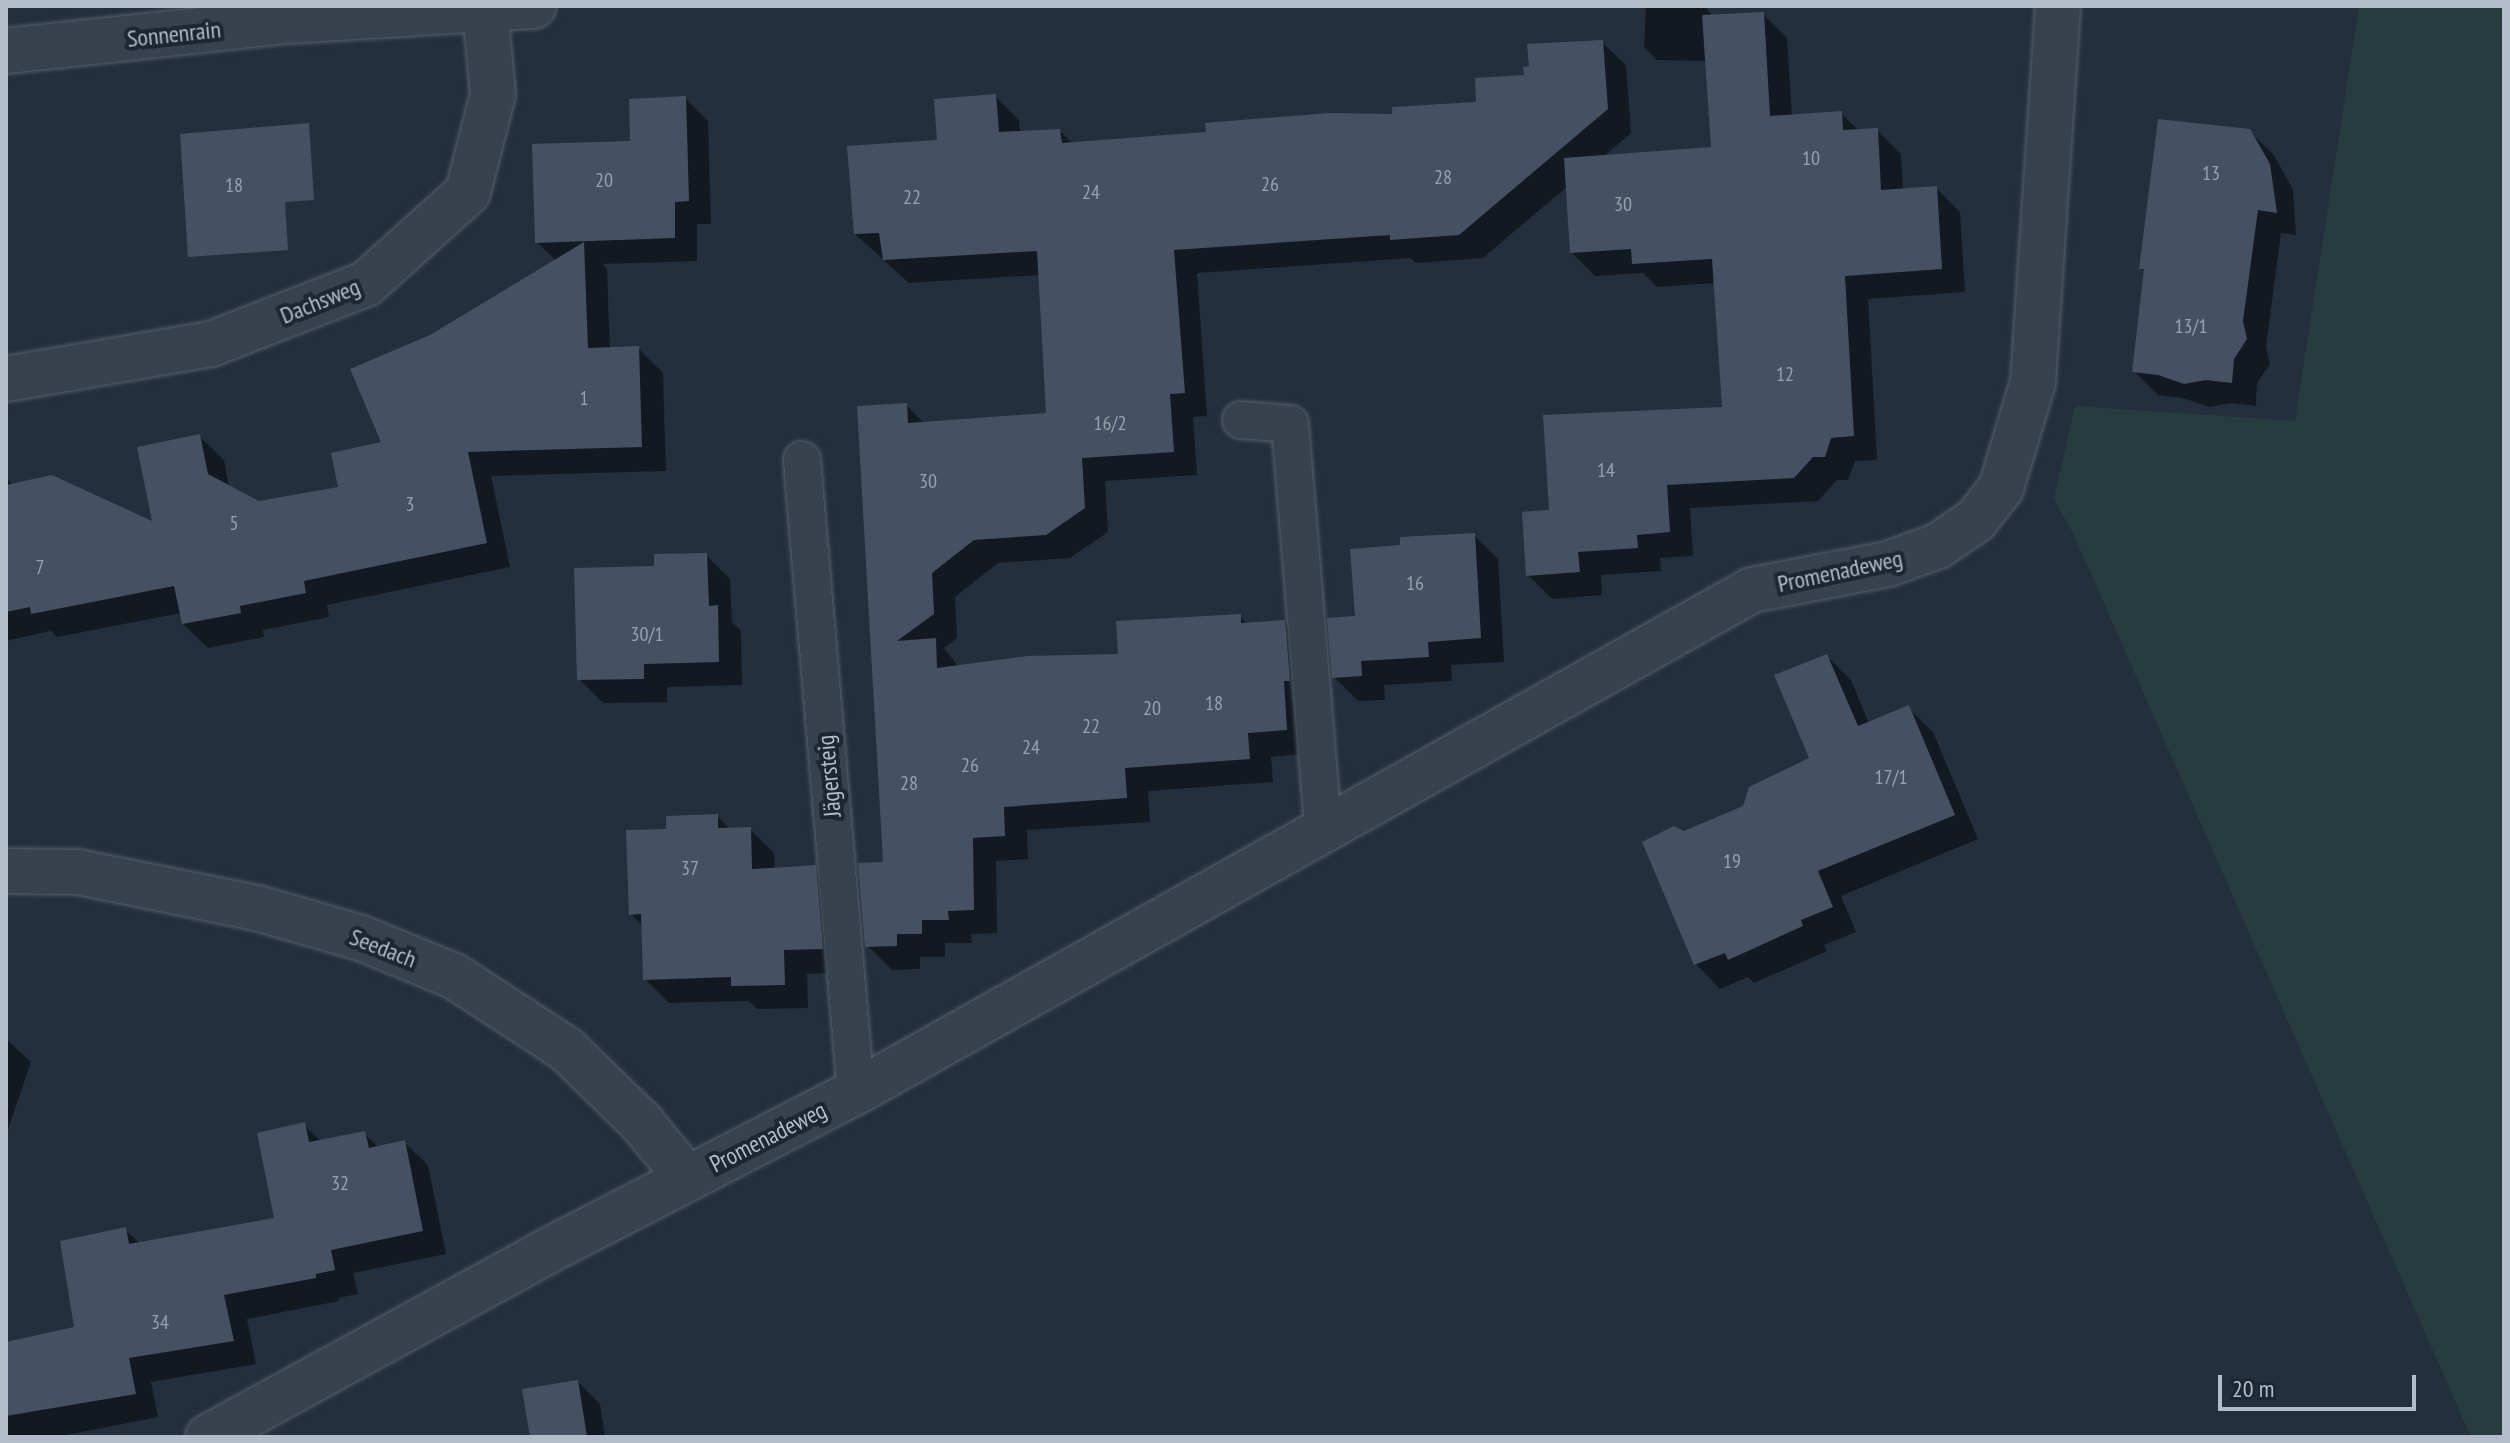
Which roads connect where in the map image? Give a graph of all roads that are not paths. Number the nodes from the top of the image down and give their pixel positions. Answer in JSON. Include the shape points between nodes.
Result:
{"nodes":[{"id":1,"x":534,"y":6,"type":"edge"},
{"id":2,"x":2058,"y":6,"type":"edge"},
{"id":3,"x":485,"y":9,"type":"junction"},
{"id":4,"x":6,"y":51,"type":"edge"},
{"id":5,"x":6,"y":379,"type":"edge"},
{"id":6,"x":1241,"y":420,"type":"dead end"},
{"id":7,"x":802,"y":460,"type":"dead end"},
{"id":8,"x":1323,"y":827,"type":"junction"},
{"id":9,"x":6,"y":871,"type":"edge"},
{"id":10,"x":856,"y":1092,"type":"junction"},
{"id":11,"x":687,"y":1178,"type":"junction"},
{"id":12,"x":208,"y":1437,"type":"edge"}],
"edges":[{"from":1,"to":3,"type":"street","name":"Sonnenrain"},
{"from":2,"to":8,"type":"street","name":"Promenadeweg","via":[[2033,382],[2001,488],[1976,520],[1938,546],[1888,564],[1752,590]]},
{"from":3,"to":4,"type":"street","name":"Sonnenrain","via":[[289,21]]},
{"from":3,"to":5,"type":"street","name":"Dachsweg","via":[[493,94],[468,192],[366,284],[211,344]]},
{"from":6,"to":8,"type":"lane","via":[[1290,424]]},
{"from":7,"to":10,"type":"lane","name":"Jägersteig"},
{"from":8,"to":10,"type":"street","name":"Promenadeweg"},
{"from":9,"to":11,"type":"street","name":"Seedach","via":[[78,872],[257,908],[361,938],[454,976],[566,1049],[641,1122]]},
{"from":10,"to":11,"type":"street","name":"Promenadeweg"},
{"from":11,"to":12,"type":"street","name":"Promenadeweg"}]}
